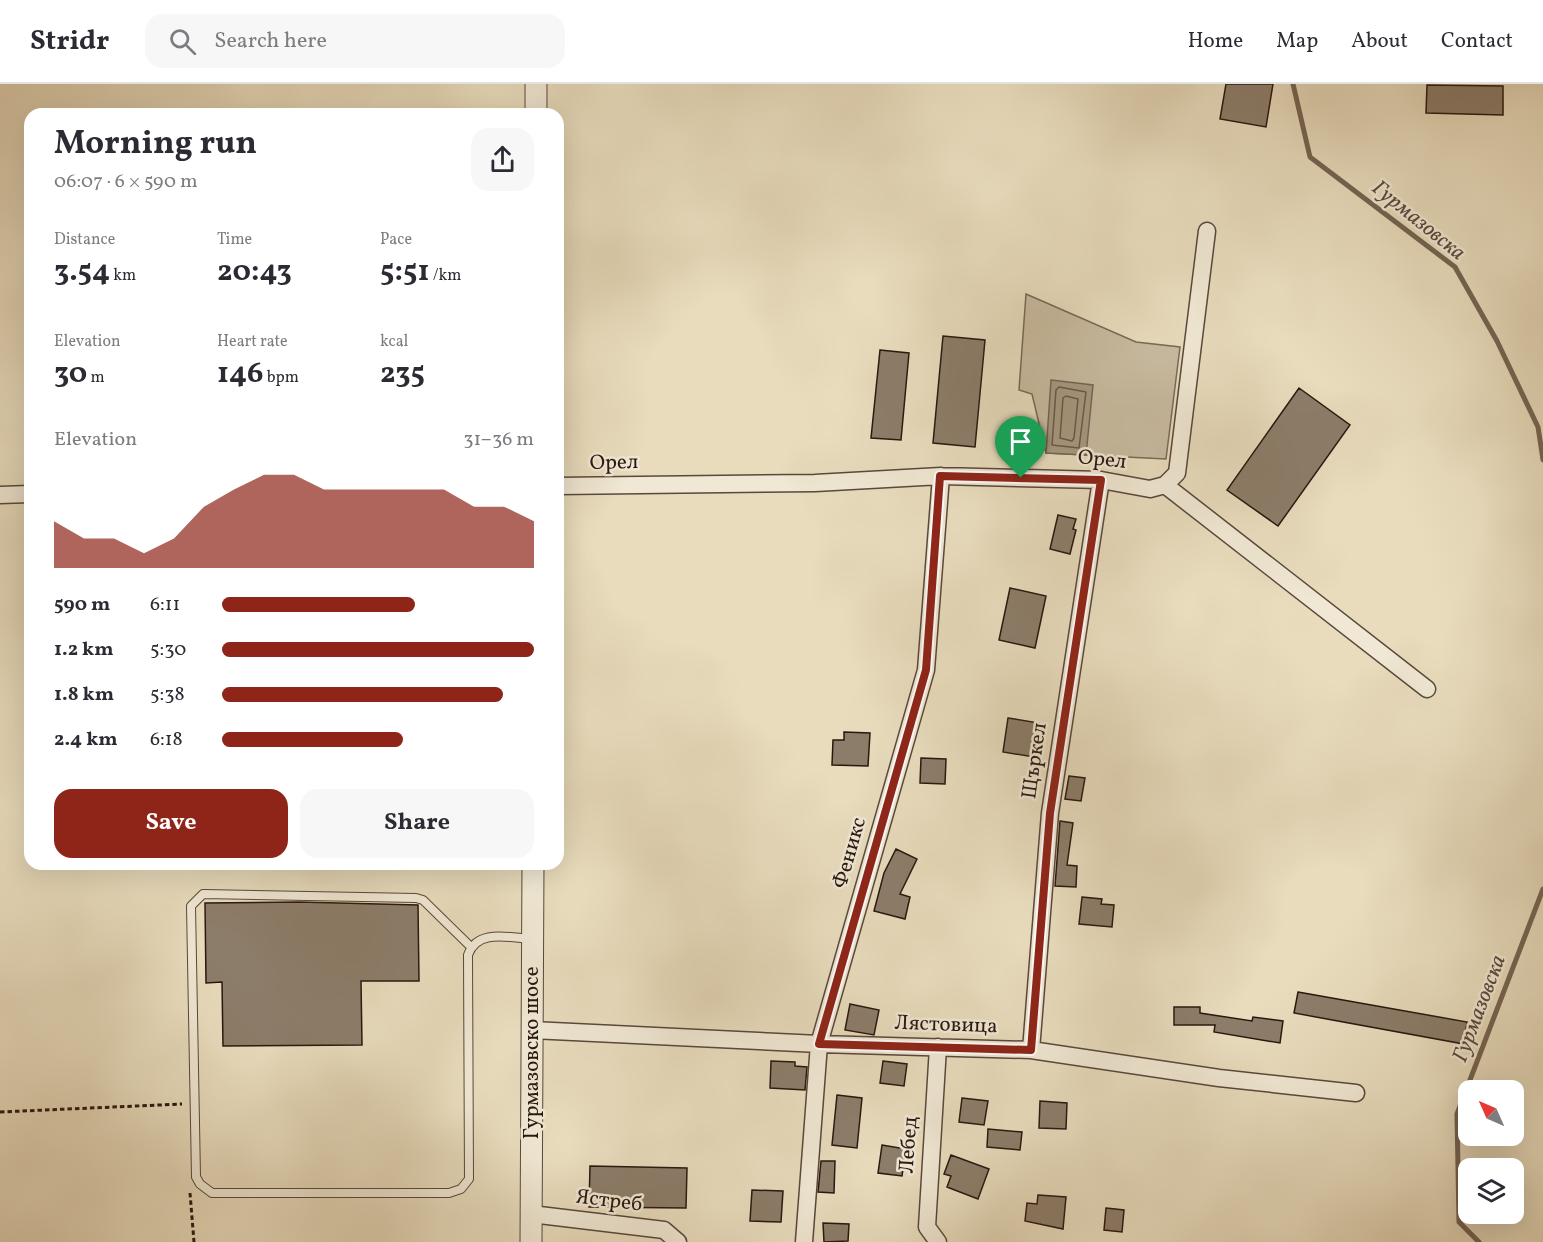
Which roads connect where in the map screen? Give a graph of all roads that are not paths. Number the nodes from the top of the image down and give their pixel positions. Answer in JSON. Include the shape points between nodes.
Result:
{"nodes":[{"id":1,"x":536,"y":84,"type":"edge"},
{"id":2,"x":536,"y":108,"type":"edge"},
{"id":3,"x":1207,"y":231,"type":"dead end"},
{"id":4,"x":940,"y":476,"type":"junction"},
{"id":5,"x":1101,"y":480,"type":"junction"},
{"id":6,"x":1165,"y":485,"type":"junction"},
{"id":7,"x":564,"y":486,"type":"edge"},
{"id":8,"x":24,"y":494,"type":"edge"},
{"id":9,"x":0,"y":495,"type":"edge"},
{"id":10,"x":1427,"y":689,"type":"dead end"},
{"id":11,"x":533,"y":870,"type":"edge"},
{"id":12,"x":532,"y":939,"type":"junction"},
{"id":13,"x":471,"y":947,"type":"junction"},
{"id":14,"x":532,"y":1030,"type":"junction"},
{"id":15,"x":819,"y":1044,"type":"junction"},
{"id":16,"x":938,"y":1047,"type":"junction"},
{"id":17,"x":1031,"y":1050,"type":"junction"},
{"id":18,"x":1356,"y":1093,"type":"dead end"},
{"id":19,"x":531,"y":1214,"type":"junction"},
{"id":20,"x":531,"y":1242,"type":"edge"},
{"id":21,"x":678,"y":1242,"type":"edge"},
{"id":22,"x":804,"y":1242,"type":"edge"},
{"id":23,"x":938,"y":1242,"type":"edge"}],
"edges":[{"from":1,"to":2,"type":"street"},
{"from":3,"to":6,"type":"street","via":[[1177,473]]},
{"from":4,"to":5,"type":"street","name":"Орел"},
{"from":4,"to":7,"type":"street","name":"Орел","via":[[815,483]]},
{"from":4,"to":15,"type":"street","name":"Феникс","via":[[926,670]]},
{"from":5,"to":6,"type":"street","name":"Орел","via":[[1150,489]]},
{"from":5,"to":17,"type":"street","name":"Щъркел","via":[[1050,813]]},
{"from":6,"to":10,"type":"street"},
{"from":8,"to":9,"type":"street"},
{"from":11,"to":12,"type":"street","name":"Гурмазовско шосе"},
{"from":12,"to":13,"type":"lane","via":[[485,937]]},
{"from":12,"to":14,"type":"street","name":"Гурмазовско шосе"},
{"from":13,"to":13,"type":"lane","via":[[469,1179],[461,1189],[449,1193],[212,1193],[200,1184],[196,1178],[191,918],[196,898],[203,894],[417,898]]},
{"from":14,"to":15,"type":"street","name":"Лястовица"},
{"from":14,"to":19,"type":"street","name":"Гурмазовско шосе"},
{"from":15,"to":16,"type":"street","name":"Лястовица"},
{"from":15,"to":22,"type":"street","name":"Феникс"},
{"from":16,"to":17,"type":"street","name":"Лястовица"},
{"from":16,"to":23,"type":"street","name":"Лебед","via":[[927,1227]]},
{"from":17,"to":18,"type":"street","name":"Лястовица","via":[[1219,1078]]},
{"from":19,"to":20,"type":"street","name":"Гурмазовско шосе"},
{"from":19,"to":21,"type":"street","name":"Ястреб","via":[[664,1230]]}]}
